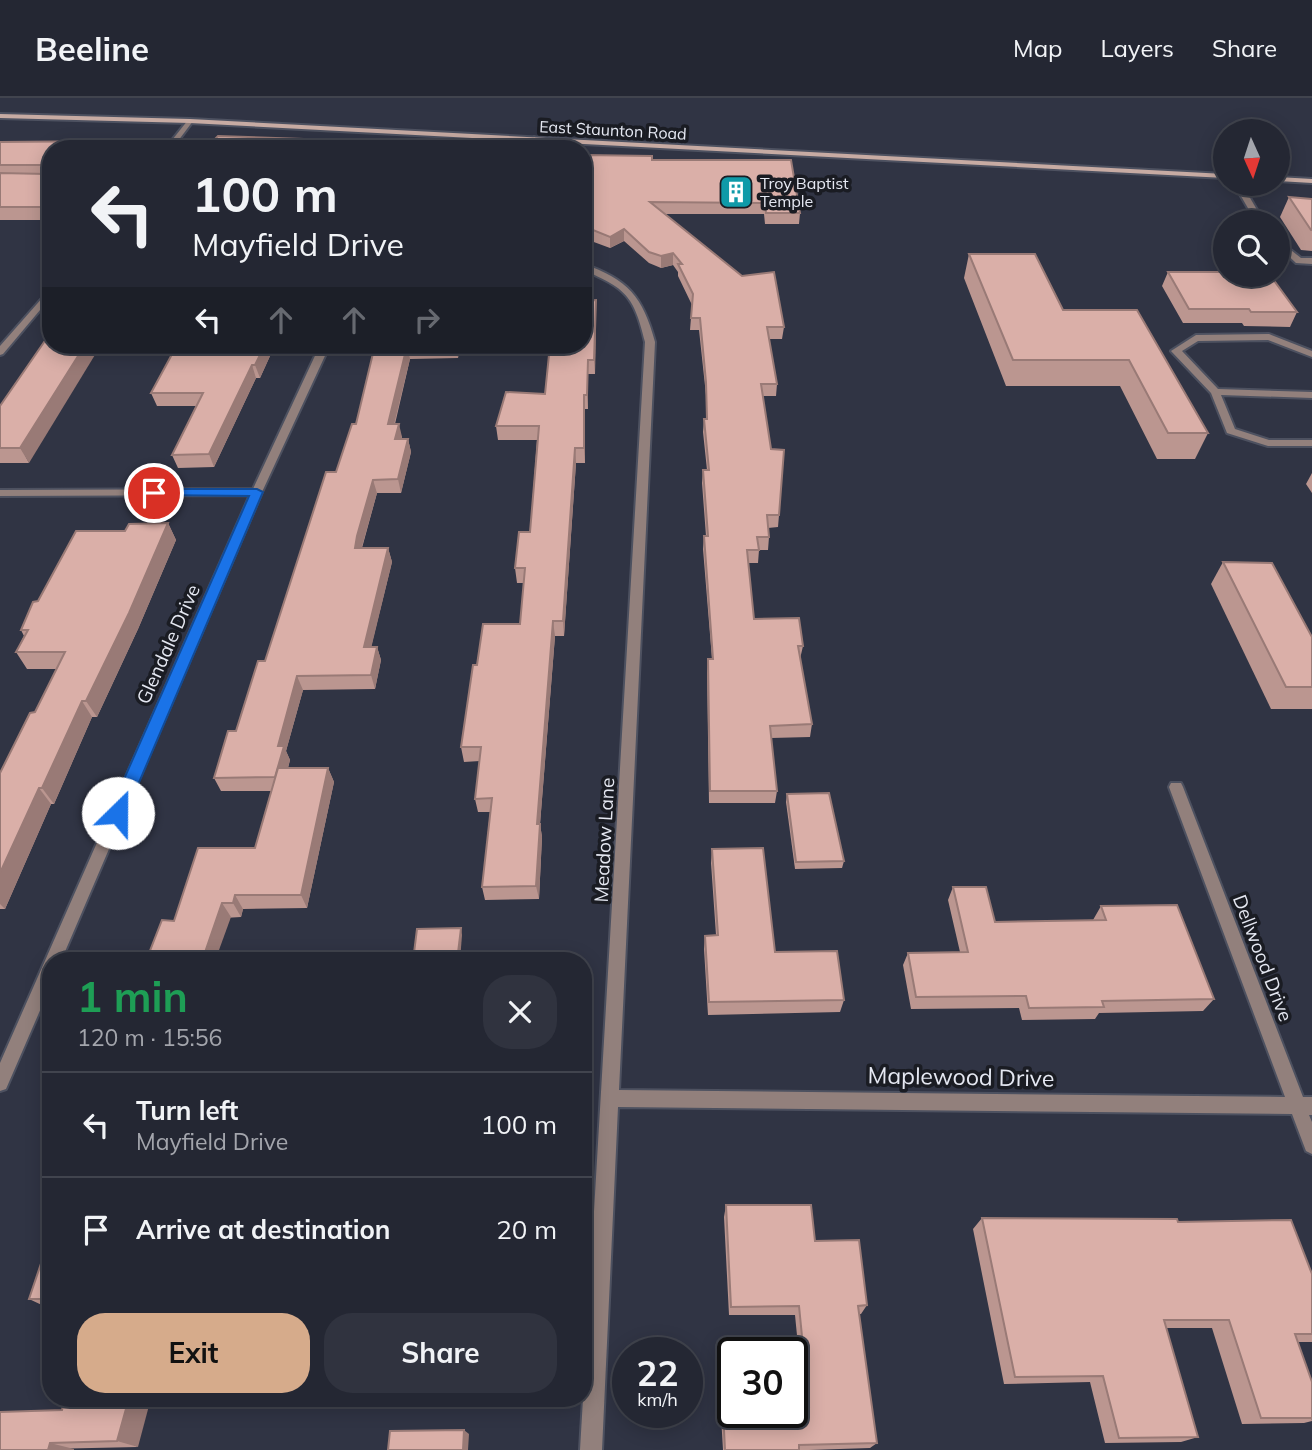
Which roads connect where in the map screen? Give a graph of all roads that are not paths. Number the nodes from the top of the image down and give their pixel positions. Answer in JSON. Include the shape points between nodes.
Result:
{"nodes":[{"id":1,"x":0,"y":116,"type":"edge"},
{"id":2,"x":190,"y":121,"type":"junction"},
{"id":3,"x":534,"y":139,"type":"joint"},
{"id":4,"x":175,"y":140,"type":"edge"},
{"id":5,"x":553,"y":140,"type":"edge"},
{"id":6,"x":592,"y":142,"type":"edge"},
{"id":7,"x":1213,"y":175,"type":"edge"},
{"id":8,"x":1290,"y":180,"type":"edge"},
{"id":9,"x":1312,"y":181,"type":"edge"},
{"id":10,"x":1290,"y":252,"type":"edge"},
{"id":11,"x":1312,"y":261,"type":"edge"},
{"id":12,"x":592,"y":271,"type":"edge"},
{"id":13,"x":42,"y":302,"type":"edge"},
{"id":14,"x":0,"y":352,"type":"edge"},
{"id":15,"x":322,"y":354,"type":"edge"},
{"id":16,"x":1312,"y":354,"type":"edge"},
{"id":17,"x":1215,"y":392,"type":"junction"},
{"id":18,"x":1312,"y":395,"type":"edge"},
{"id":19,"x":1312,"y":443,"type":"edge"},
{"id":20,"x":257,"y":492,"type":"junction"},
{"id":21,"x":0,"y":494,"type":"edge"},
{"id":22,"x":1176,"y":787,"type":"dead end"},
{"id":23,"x":57,"y":952,"type":"edge"},
{"id":24,"x":42,"y":987,"type":"edge"},
{"id":25,"x":0,"y":1083,"type":"edge"},
{"id":26,"x":610,"y":1098,"type":"junction"},
{"id":27,"x":1304,"y":1106,"type":"edge"},
{"id":28,"x":1312,"y":1145,"type":"edge"},
{"id":29,"x":591,"y":1450,"type":"edge"}],
"edges":[{"from":1,"to":2,"type":"main road","name":"East Staunton Road"},
{"from":2,"to":3,"type":"main road","name":"East Staunton Road"},
{"from":2,"to":4,"type":"street"},
{"from":3,"to":5,"type":"main road","name":"East Staunton Road"},
{"from":6,"to":7,"type":"main road","name":"East Staunton Road"},
{"from":8,"to":9,"type":"main road"},
{"from":10,"to":11,"type":"street","via":[[1300,261]]},
{"from":12,"to":26,"type":"street","name":"Meadow Lane","via":[[628,288],[642,308],[650,342]]},
{"from":13,"to":14,"type":"street"},
{"from":15,"to":20,"type":"street","name":"Glendale Drive"},
{"from":16,"to":17,"type":"street","via":[[1269,337],[1196,338],[1176,351]]},
{"from":17,"to":18,"type":"street"},
{"from":17,"to":19,"type":"street","via":[[1231,431],[1268,443]]},
{"from":20,"to":21,"type":"street"},
{"from":20,"to":23,"type":"street","name":"Glendale Drive"},
{"from":22,"to":27,"type":"street","name":"Dellwood Drive"},
{"from":24,"to":25,"type":"street"},
{"from":26,"to":27,"type":"street","name":"Maplewood Drive"},
{"from":26,"to":29,"type":"street","name":"Meadow Lane"},
{"from":27,"to":28,"type":"street","name":"Dellwood Drive"}]}
